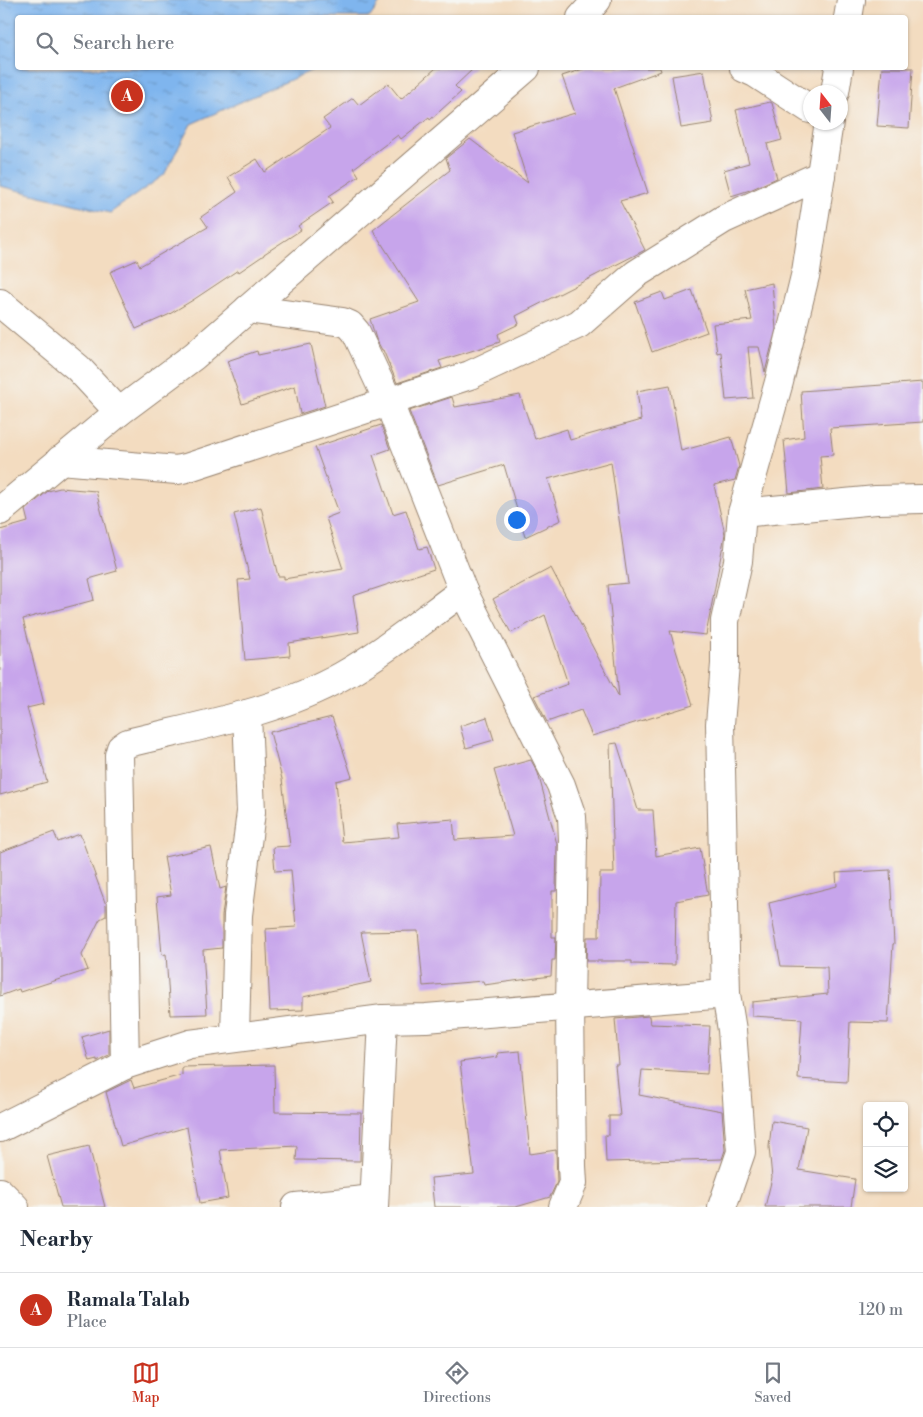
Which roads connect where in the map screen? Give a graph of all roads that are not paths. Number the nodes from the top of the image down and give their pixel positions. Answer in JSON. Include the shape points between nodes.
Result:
{"nodes":[{"id":1,"x":597,"y":0,"type":"edge"},
{"id":2,"x":851,"y":0,"type":"edge"},
{"id":3,"x":584,"y":15,"type":"edge"},
{"id":4,"x":848,"y":15,"type":"edge"},
{"id":5,"x":524,"y":70,"type":"edge"},
{"id":6,"x":748,"y":70,"type":"edge"},
{"id":7,"x":839,"y":70,"type":"edge"},
{"id":8,"x":836,"y":85,"type":"edge"},
{"id":9,"x":803,"y":104,"type":"edge"},
{"id":10,"x":828,"y":130,"type":"edge"},
{"id":11,"x":821,"y":175,"type":"junction"},
{"id":12,"x":0,"y":302,"type":"edge"},
{"id":13,"x":248,"y":309,"type":"junction"},
{"id":14,"x":389,"y":403,"type":"junction"},
{"id":15,"x":118,"y":412,"type":"junction"},
{"id":16,"x":60,"y":460,"type":"junction"},
{"id":17,"x":923,"y":499,"type":"edge"},
{"id":18,"x":0,"y":511,"type":"edge"},
{"id":19,"x":742,"y":513,"type":"junction"},
{"id":20,"x":463,"y":591,"type":"junction"},
{"id":21,"x":247,"y":714,"type":"junction"},
{"id":22,"x":726,"y":994,"type":"junction"},
{"id":23,"x":570,"y":1006,"type":"junction"},
{"id":24,"x":383,"y":1019,"type":"junction"},
{"id":25,"x":235,"y":1037,"type":"junction"},
{"id":26,"x":125,"y":1065,"type":"junction"},
{"id":27,"x":0,"y":1128,"type":"edge"},
{"id":28,"x":0,"y":1192,"type":"edge"},
{"id":29,"x":374,"y":1203,"type":"edge"},
{"id":30,"x":15,"y":1207,"type":"edge"},
{"id":31,"x":296,"y":1207,"type":"edge"},
{"id":32,"x":563,"y":1207,"type":"edge"},
{"id":33,"x":722,"y":1207,"type":"edge"}],
"edges":[{"from":1,"to":3,"type":"street"},
{"from":2,"to":4,"type":"street"},
{"from":5,"to":13,"type":"street"},
{"from":6,"to":9,"type":"street"},
{"from":7,"to":8,"type":"street"},
{"from":10,"to":11,"type":"street"},
{"from":11,"to":14,"type":"street","via":[[710,227],[636,274],[579,324],[470,374]]},
{"from":11,"to":19,"type":"street","via":[[806,272]]},
{"from":12,"to":15,"type":"street","via":[[78,368]]},
{"from":13,"to":14,"type":"street","via":[[343,322],[350,326],[356,332]]},
{"from":13,"to":15,"type":"street","via":[[194,356]]},
{"from":14,"to":16,"type":"street","via":[[176,470]]},
{"from":14,"to":20,"type":"street"},
{"from":15,"to":16,"type":"street"},
{"from":16,"to":18,"type":"street"},
{"from":17,"to":19,"type":"street"},
{"from":19,"to":22,"type":"street","via":[[738,561],[724,621],[725,664],[720,724]]},
{"from":20,"to":21,"type":"street","via":[[341,677]]},
{"from":20,"to":23,"type":"street","via":[[561,785],[572,817]]},
{"from":21,"to":25,"type":"street","via":[[251,812],[238,915]]},
{"from":21,"to":26,"type":"street","via":[[128,743],[121,748]]},
{"from":22,"to":23,"type":"street"},
{"from":22,"to":33,"type":"street","via":[[732,1030],[741,1152]]},
{"from":23,"to":24,"type":"street"},
{"from":23,"to":32,"type":"street","via":[[574,1183]]},
{"from":24,"to":25,"type":"street"},
{"from":24,"to":29,"type":"street"},
{"from":25,"to":26,"type":"street","via":[[190,1044]]},
{"from":26,"to":27,"type":"street"},
{"from":28,"to":30,"type":"street"},
{"from":29,"to":31,"type":"street"}]}
